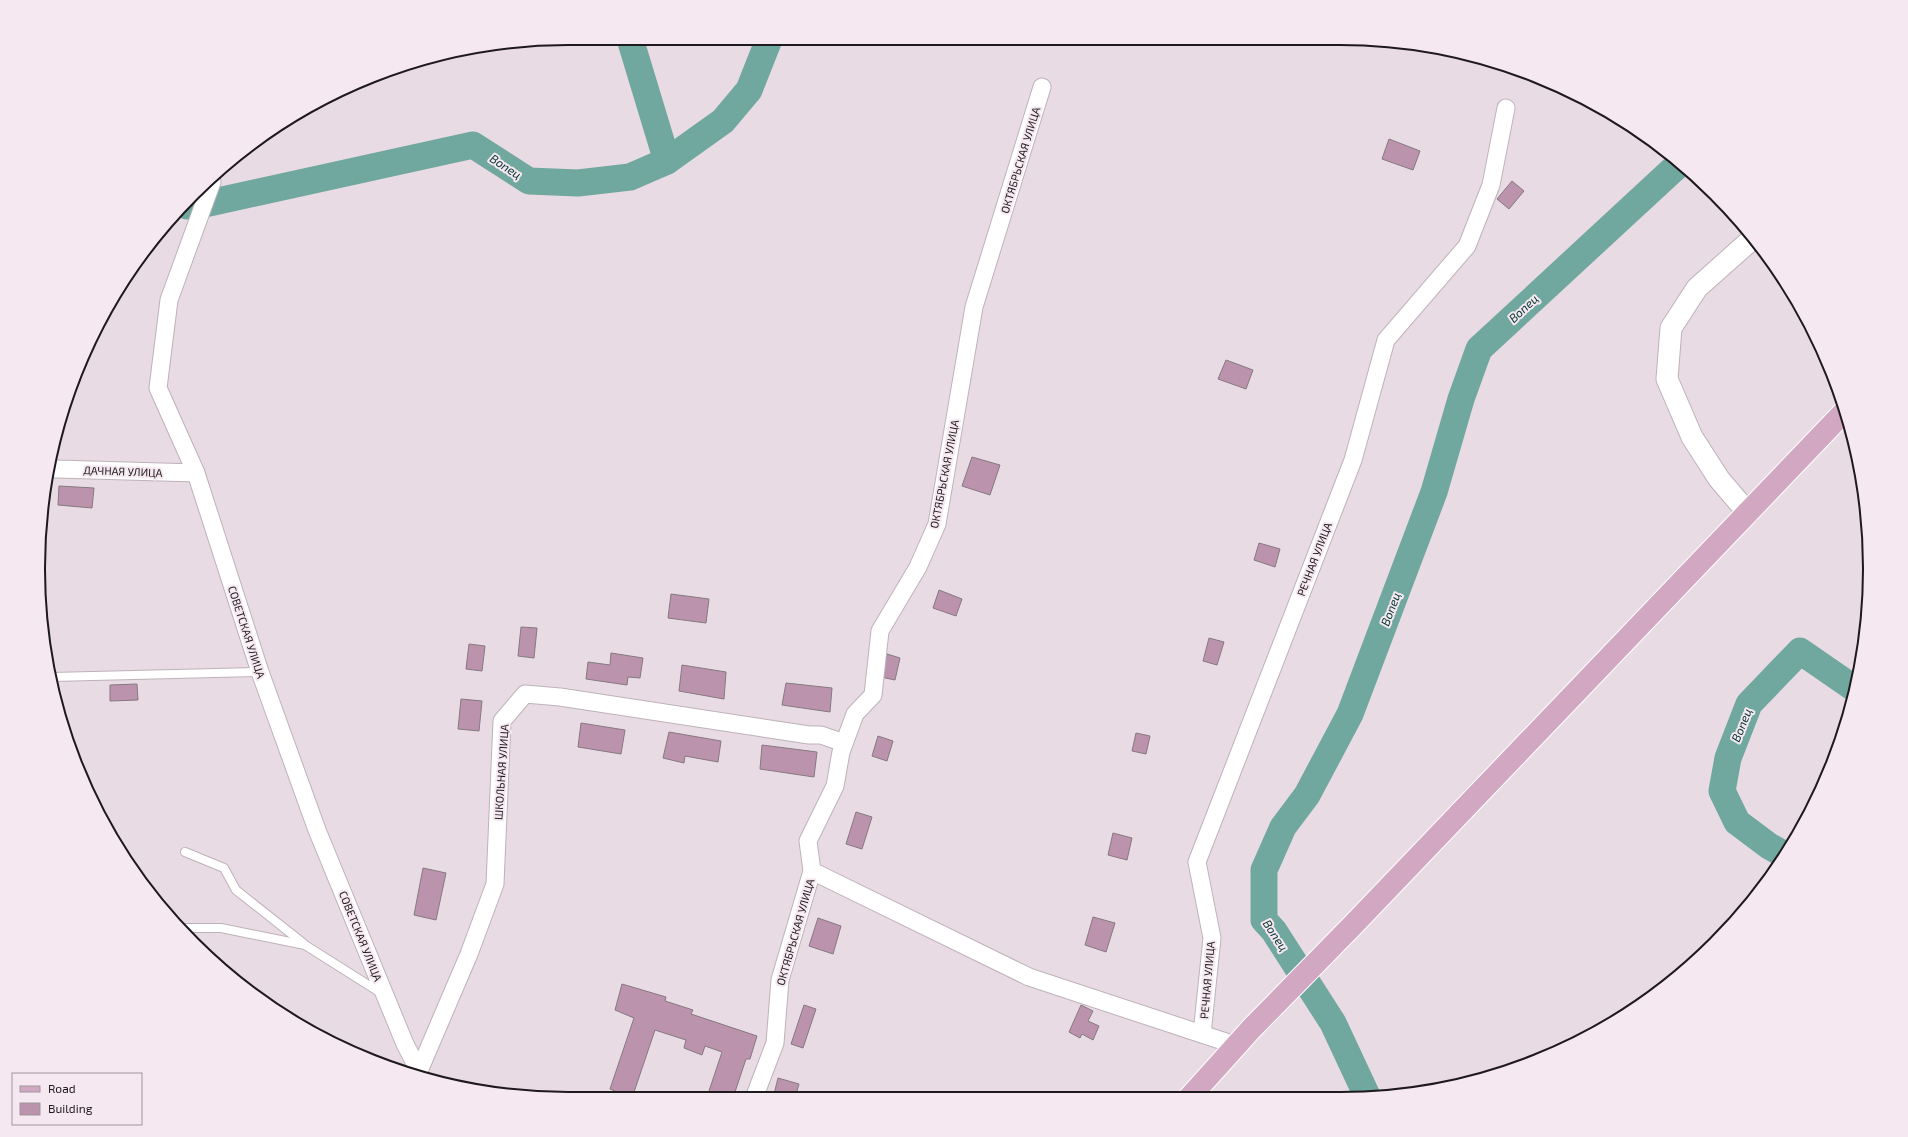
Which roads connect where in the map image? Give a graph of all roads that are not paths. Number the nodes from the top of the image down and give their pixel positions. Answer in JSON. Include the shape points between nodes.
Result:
{"nodes":[{"id":1,"x":1042,"y":87,"type":"dead end"},
{"id":2,"x":1506,"y":108,"type":"dead end"},
{"id":3,"x":210,"y":187,"type":"edge"},
{"id":4,"x":1749,"y":243,"type":"edge"},
{"id":5,"x":1840,"y":416,"type":"edge"},
{"id":6,"x":55,"y":468,"type":"edge"},
{"id":7,"x":196,"y":473,"type":"junction"},
{"id":8,"x":1748,"y":513,"type":"junction"},
{"id":9,"x":260,"y":672,"type":"junction"},
{"id":10,"x":56,"y":677,"type":"edge"},
{"id":11,"x":844,"y":743,"type":"junction"},
{"id":12,"x":185,"y":852,"type":"dead end"},
{"id":13,"x":812,"y":872,"type":"junction"},
{"id":14,"x":188,"y":928,"type":"edge"},
{"id":15,"x":305,"y":945,"type":"junction"},
{"id":16,"x":385,"y":995,"type":"junction"},
{"id":17,"x":1202,"y":1034,"type":"junction"},
{"id":18,"x":1236,"y":1045,"type":"junction"},
{"id":19,"x":417,"y":1069,"type":"edge"},
{"id":20,"x":420,"y":1070,"type":"edge"},
{"id":21,"x":756,"y":1092,"type":"edge"},
{"id":22,"x":1194,"y":1092,"type":"edge"}],
"edges":[{"from":1,"to":11,"type":"street","name":"ОКТЯБРЬСКАЯ УЛИЦА","via":[[974,307],[937,524],[918,567],[880,632],[873,695],[856,714]]},
{"from":2,"to":17,"type":"street","name":"РЕЧНАЯ УЛИЦА","via":[[1491,185],[1467,246],[1386,340],[1353,460],[1197,862],[1212,938]]},
{"from":3,"to":7,"type":"street","name":"СОВЕТСКАЯ УЛИЦА","via":[[169,300],[158,388]]},
{"from":4,"to":8,"type":"street","via":[[1697,288],[1671,328],[1667,379],[1692,437],[1719,479]]},
{"from":5,"to":8,"type":"main road"},
{"from":6,"to":7,"type":"street","name":"ДАЧНАЯ УЛИЦА"},
{"from":7,"to":9,"type":"street","name":"СОВЕТСКАЯ УЛИЦА"},
{"from":8,"to":18,"type":"main road","via":[[1690,570]]},
{"from":9,"to":10,"type":"lane"},
{"from":9,"to":16,"type":"street","name":"СОВЕТСКАЯ УЛИЦА","via":[[317,830]]},
{"from":11,"to":13,"type":"street","name":"ОКТЯБРЬСКАЯ УЛИЦА","via":[[835,786],[808,841]]},
{"from":11,"to":20,"type":"street","name":"ШКОЛЬНАЯ УЛИЦА","via":[[822,735],[525,694],[502,721],[495,884]]},
{"from":12,"to":15,"type":"lane","via":[[224,868],[236,890]]},
{"from":13,"to":17,"type":"street","via":[[1029,976]]},
{"from":13,"to":21,"type":"street","name":"ОКТЯБРЬСКАЯ УЛИЦА","via":[[780,980],[775,1043]]},
{"from":14,"to":15,"type":"lane","via":[[221,928]]},
{"from":15,"to":16,"type":"lane"},
{"from":16,"to":19,"type":"street","name":"СОВЕТСКАЯ УЛИЦА"},
{"from":17,"to":18,"type":"street"},
{"from":18,"to":22,"type":"main road"}]}
